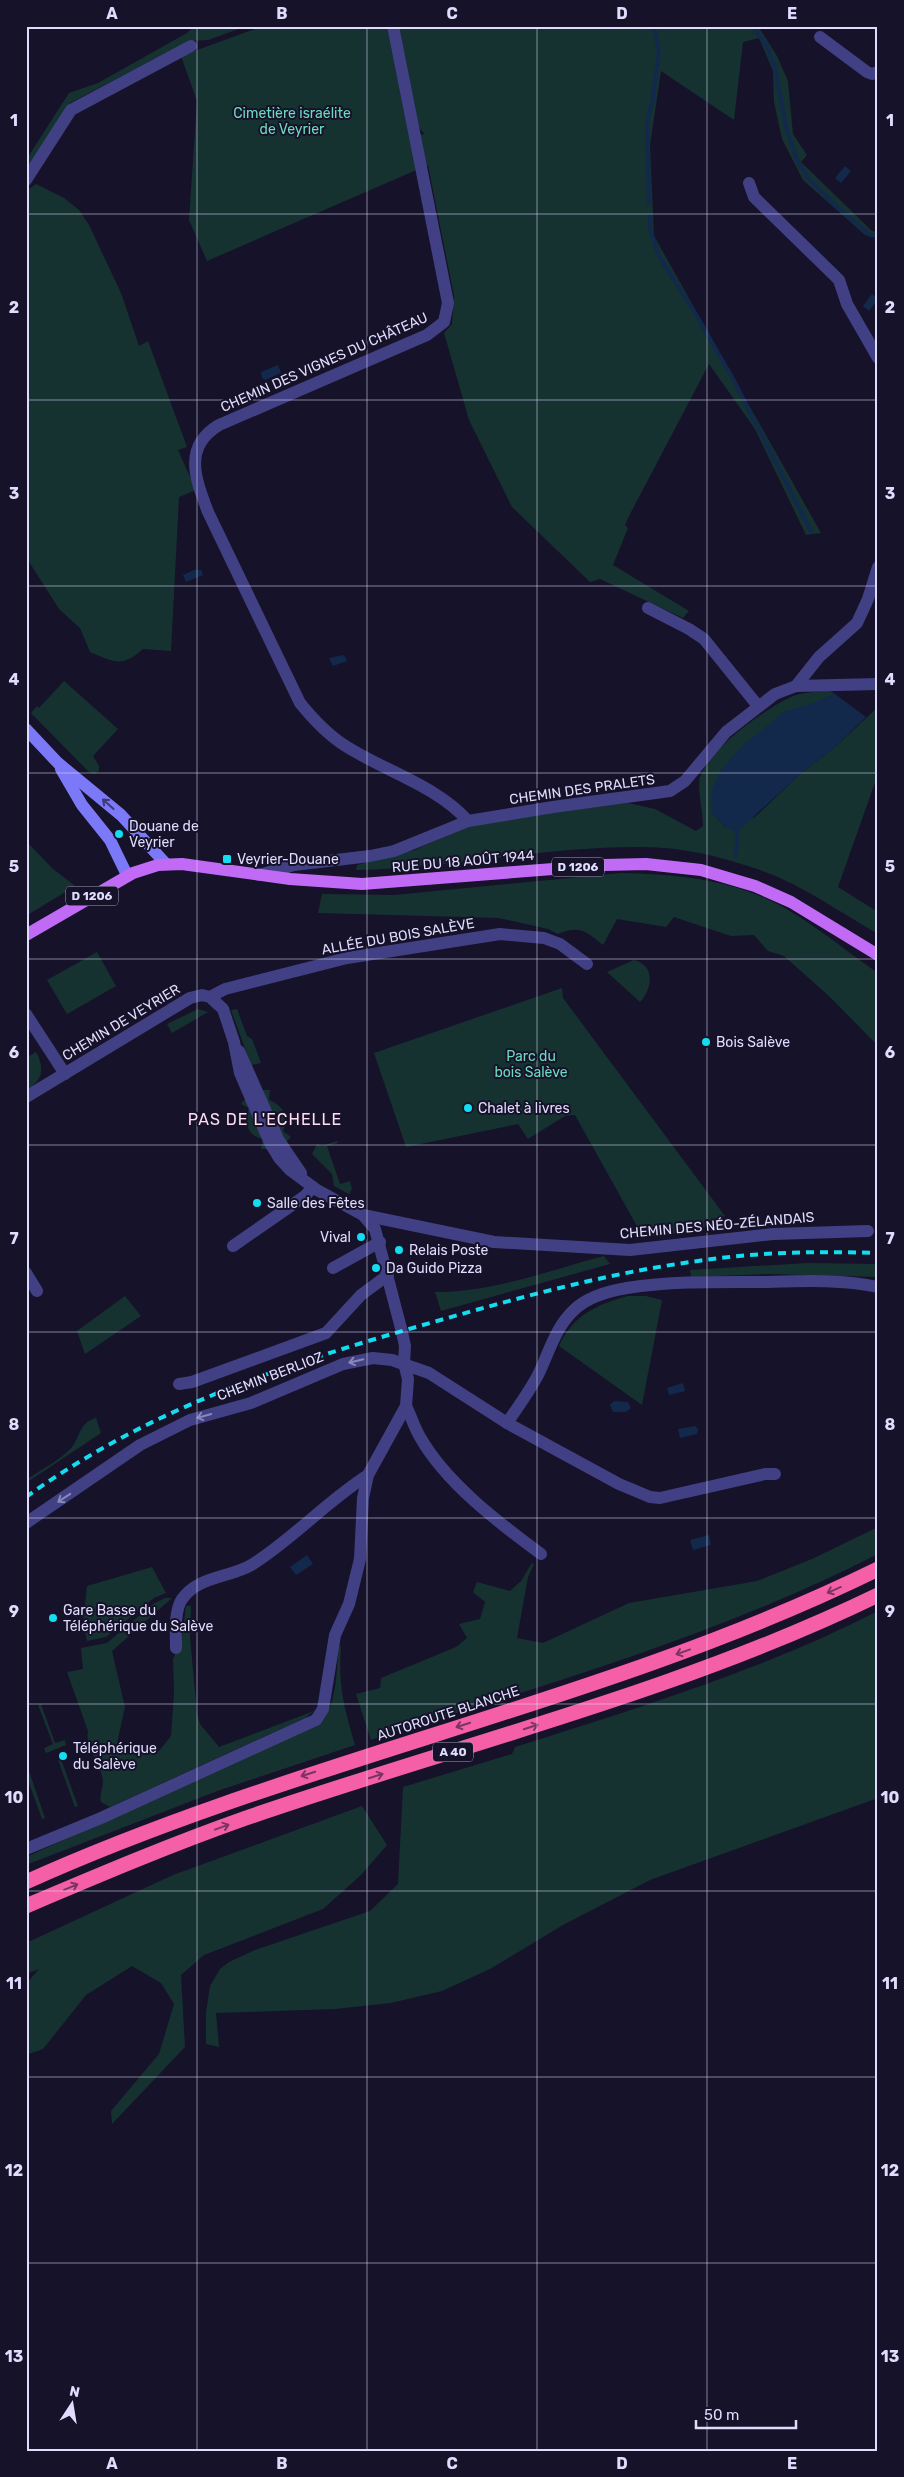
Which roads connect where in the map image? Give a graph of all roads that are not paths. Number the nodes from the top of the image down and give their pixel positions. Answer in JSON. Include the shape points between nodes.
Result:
{"nodes":[{"id":1,"x":393,"y":26,"type":"edge"},
{"id":2,"x":820,"y":37,"type":"dead end"},
{"id":3,"x":191,"y":46,"type":"dead end"},
{"id":4,"x":878,"y":72,"type":"edge"},
{"id":5,"x":26,"y":180,"type":"edge"},
{"id":6,"x":749,"y":182,"type":"dead end"},
{"id":7,"x":878,"y":358,"type":"edge"},
{"id":8,"x":878,"y":567,"type":"edge"},
{"id":9,"x":648,"y":608,"type":"dead end"},
{"id":10,"x":878,"y":684,"type":"edge"},
{"id":11,"x":796,"y":686,"type":"junction"},
{"id":12,"x":758,"y":706,"type":"junction"},
{"id":13,"x":26,"y":729,"type":"edge"},
{"id":14,"x":58,"y":763,"type":"junction"},
{"id":15,"x":468,"y":821,"type":"junction"},
{"id":16,"x":166,"y":864,"type":"junction"},
{"id":17,"x":258,"y":875,"type":"junction"},
{"id":18,"x":127,"y":876,"type":"junction"},
{"id":19,"x":26,"y":935,"type":"edge"},
{"id":20,"x":878,"y":955,"type":"edge"},
{"id":21,"x":587,"y":964,"type":"dead end"},
{"id":22,"x":210,"y":997,"type":"junction"},
{"id":23,"x":26,"y":1014,"type":"edge"},
{"id":24,"x":65,"y":1074,"type":"junction"},
{"id":25,"x":26,"y":1097,"type":"edge"},
{"id":26,"x":309,"y":1183,"type":"junction"},
{"id":27,"x":363,"y":1215,"type":"junction"},
{"id":28,"x":868,"y":1231,"type":"dead end"},
{"id":29,"x":380,"y":1242,"type":"junction"},
{"id":30,"x":234,"y":1246,"type":"dead end"},
{"id":31,"x":333,"y":1268,"type":"dead end"},
{"id":32,"x":26,"y":1273,"type":"edge"},
{"id":33,"x":388,"y":1276,"type":"junction"},
{"id":34,"x":878,"y":1287,"type":"edge"},
{"id":35,"x":37,"y":1291,"type":"dead end"},
{"id":36,"x":404,"y":1363,"type":"junction"},
{"id":37,"x":179,"y":1384,"type":"dead end"},
{"id":38,"x":406,"y":1406,"type":"junction"},
{"id":39,"x":507,"y":1423,"type":"junction"},
{"id":40,"x":775,"y":1474,"type":"dead end"},
{"id":41,"x":368,"y":1475,"type":"junction"},
{"id":42,"x":26,"y":1523,"type":"edge"},
{"id":43,"x":541,"y":1554,"type":"dead end"},
{"id":44,"x":878,"y":1569,"type":"edge"},
{"id":45,"x":878,"y":1594,"type":"edge"},
{"id":46,"x":176,"y":1648,"type":"dead end"},
{"id":47,"x":26,"y":1849,"type":"edge"},
{"id":48,"x":26,"y":1882,"type":"edge"},
{"id":49,"x":26,"y":1906,"type":"edge"}],
"edges":[{"from":1,"to":15,"type":"street","name":"CHEMIN DES VIGNES DU CHÂTEAU","via":[[439,249],[448,303],[446,319],[427,335],[219,425],[202,441],[194,469],[208,512],[300,703],[316,723],[343,744],[441,798]]},
{"from":2,"to":4,"type":"street","via":[[867,72]]},
{"from":3,"to":5,"type":"street","via":[[71,110]]},
{"from":6,"to":7,"type":"street","via":[[754,197],[839,280],[847,304]]},
{"from":8,"to":11,"type":"street","via":[[858,623],[819,657]]},
{"from":9,"to":12,"type":"street","via":[[704,640]]},
{"from":10,"to":11,"type":"street","name":"CHEMIN DES PRALETS"},
{"from":11,"to":12,"type":"street","name":"CHEMIN DES PRALETS","via":[[775,694]]},
{"from":12,"to":15,"type":"street","name":"CHEMIN DES PRALETS","via":[[726,732],[685,781],[670,791]]},
{"from":13,"to":14,"type":"main road"},
{"from":16,"to":14,"type":"main road","one_way":true,"via":[[121,815]]},
{"from":14,"to":18,"type":"main road","via":[[82,805],[112,845]]},
{"from":15,"to":17,"type":"street","name":"CHEMIN DES PRALETS","via":[[394,851],[294,865]]},
{"from":16,"to":17,"type":"main road","name":"RUE DU 18 AOÛT 1944","number":"D 1206"},
{"from":16,"to":18,"type":"main road","name":"RUE DU 18 AOÛT 1944","number":"D 1206"},
{"from":17,"to":20,"type":"main road","name":"RUE DU 18 AOÛT 1944","number":"D 1206","via":[[362,884],[604,865],[684,867],[772,892]]},
{"from":18,"to":19,"type":"main road","number":"D 1206"},
{"from":21,"to":22,"type":"street","name":"ALLÉE DU BOIS SALÈVE","via":[[560,944],[544,938],[500,934],[346,958],[225,989]]},
{"from":22,"to":24,"type":"street","name":"CHEMIN DE VEYRIER","via":[[190,998]]},
{"from":22,"to":26,"type":"street","via":[[223,1009],[240,1073],[270,1143],[287,1166]]},
{"from":23,"to":24,"type":"street","name":"CHEMIN DE VEYRIER"},
{"from":24,"to":25,"type":"street"},
{"from":26,"to":27,"type":"street"},
{"from":26,"to":30,"type":"street","via":[[305,1196]]},
{"from":27,"to":28,"type":"street","name":"CHEMIN DES NÉO-ZÉLANDAIS","via":[[494,1242],[630,1250],[773,1234]]},
{"from":27,"to":29,"type":"street","via":[[376,1229]]},
{"from":29,"to":31,"type":"street"},
{"from":29,"to":33,"type":"street"},
{"from":32,"to":35,"type":"street"},
{"from":33,"to":36,"type":"street","via":[[405,1346]]},
{"from":33,"to":37,"type":"street","via":[[361,1295],[326,1333]]},
{"from":34,"to":39,"type":"street","via":[[816,1281],[724,1282],[626,1288],[596,1297],[567,1317],[554,1336],[538,1375]]},
{"from":36,"to":38,"type":"street","via":[[408,1380]]},
{"from":36,"to":39,"type":"street","name":"CHEMIN BERLIOZ","via":[[429,1372]]},
{"from":36,"to":42,"type":"street","name":"CHEMIN BERLIOZ","one_way":true,"via":[[373,1358],[343,1364],[251,1403],[190,1420],[140,1445]]},
{"from":38,"to":41,"type":"street"},
{"from":38,"to":43,"type":"street","via":[[420,1438],[444,1470],[502,1525]]},
{"from":39,"to":40,"type":"street","name":"CHEMIN BERLIOZ","via":[[619,1484],[660,1498]]},
{"from":41,"to":46,"type":"street","via":[[343,1490],[252,1565],[210,1579],[185,1596],[178,1611]]},
{"from":41,"to":47,"type":"street","via":[[360,1559],[349,1604],[335,1635],[324,1703],[316,1720]]},
{"from":44,"to":48,"type":"highway","name":"AUTOROUTE BLANCHE","number":"A 40","one_way":true,"via":[[798,1606],[684,1652],[232,1800]]},
{"from":49,"to":45,"type":"highway","number":"A 40","one_way":true,"via":[[132,1861],[248,1818],[662,1684],[746,1653]]}]}
